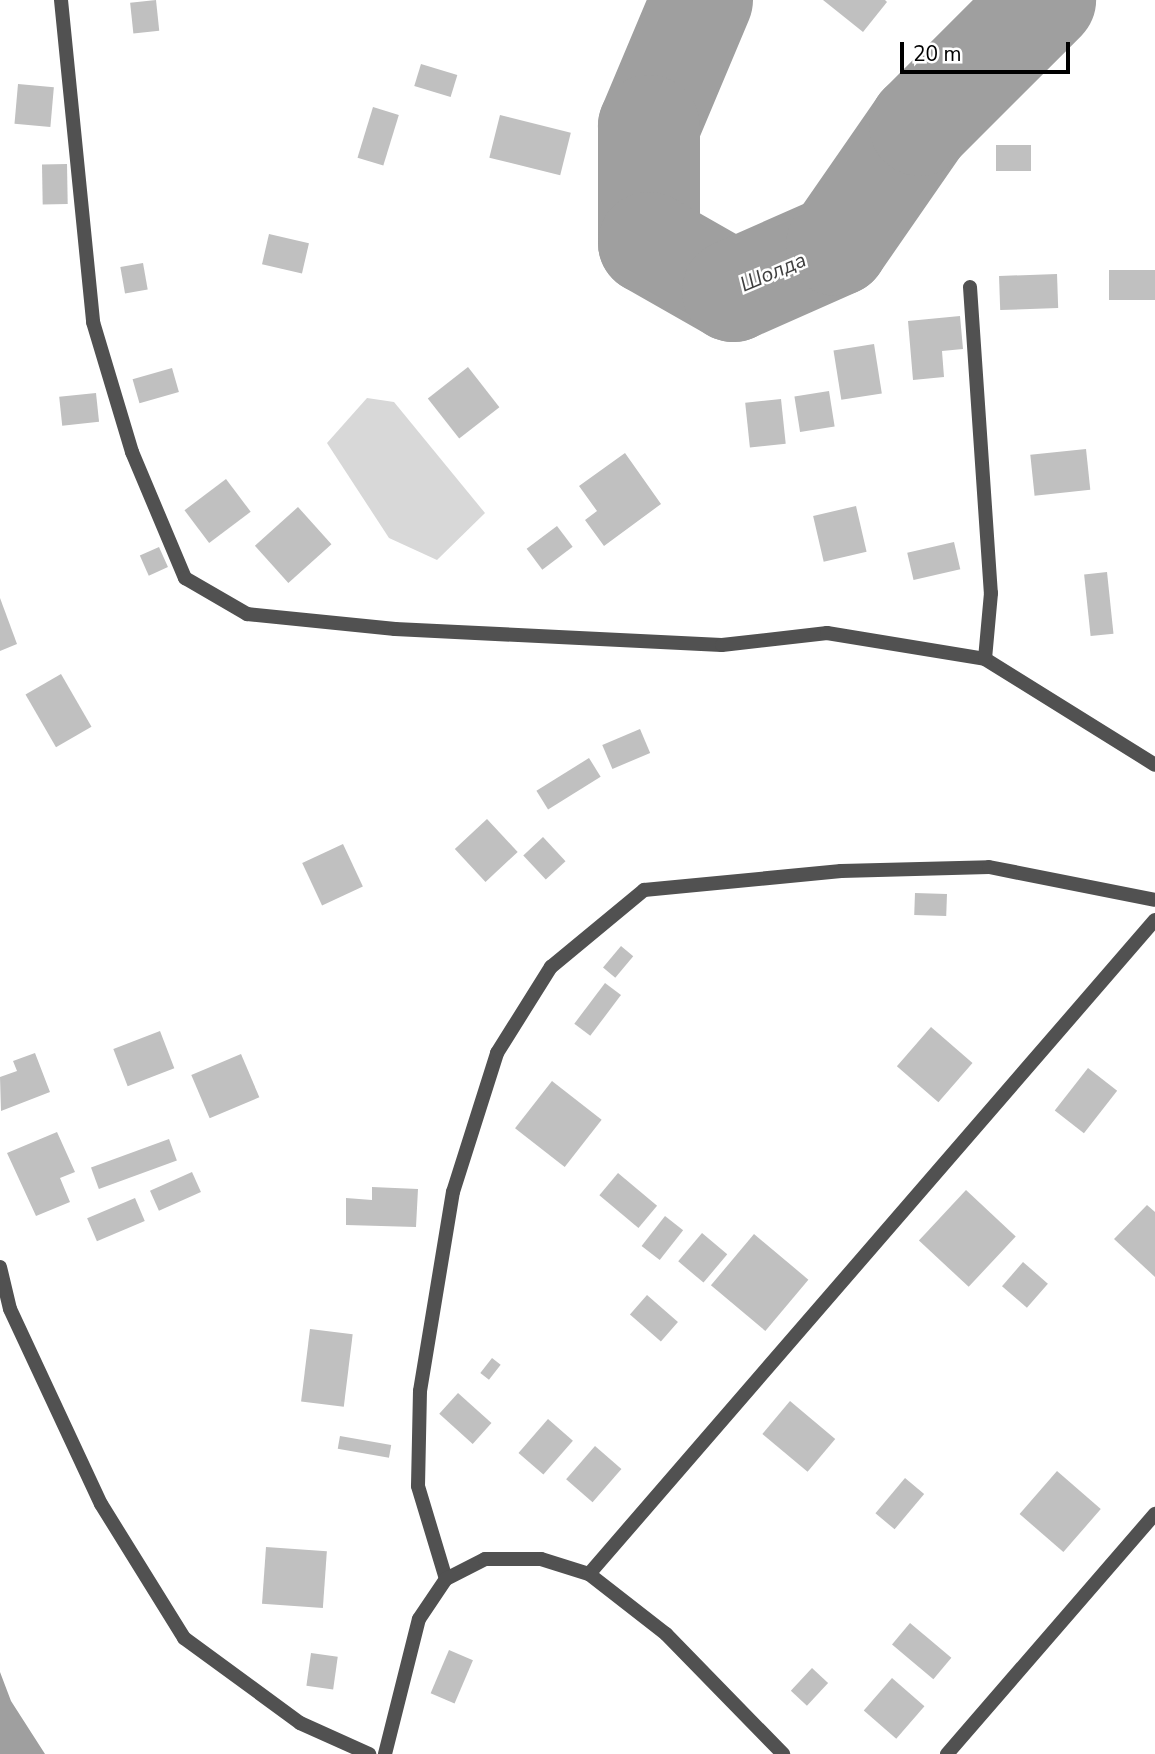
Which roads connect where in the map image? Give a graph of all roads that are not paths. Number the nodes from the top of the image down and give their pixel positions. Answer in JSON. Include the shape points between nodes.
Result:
{"nodes":[{"id":1,"x":61,"y":0,"type":"edge"},
{"id":2,"x":970,"y":287,"type":"dead end"},
{"id":3,"x":985,"y":659,"type":"junction"},
{"id":4,"x":1155,"y":765,"type":"edge"},
{"id":5,"x":1155,"y":900,"type":"edge"},
{"id":6,"x":1155,"y":920,"type":"edge"},
{"id":7,"x":0,"y":1267,"type":"edge"},
{"id":8,"x":1155,"y":1514,"type":"edge"},
{"id":9,"x":589,"y":1574,"type":"junction"},
{"id":10,"x":446,"y":1579,"type":"junction"},
{"id":11,"x":369,"y":1754,"type":"edge"},
{"id":12,"x":385,"y":1754,"type":"edge"},
{"id":13,"x":783,"y":1754,"type":"edge"},
{"id":14,"x":947,"y":1754,"type":"edge"}],
"edges":[{"from":1,"to":3,"type":"street","via":[[93,322],[132,452],[186,578],[247,614],[395,629],[722,645],[827,633]]},
{"from":2,"to":3,"type":"street","via":[[991,593]]},
{"from":3,"to":4,"type":"street"},
{"from":5,"to":10,"type":"street","via":[[989,867],[841,871],[644,890],[551,967],[497,1053],[453,1192],[419,1418],[418,1486]]},
{"from":6,"to":9,"type":"street"},
{"from":7,"to":11,"type":"street","via":[[10,1309],[101,1504],[184,1638],[300,1723]]},
{"from":8,"to":14,"type":"street"},
{"from":9,"to":10,"type":"street","via":[[541,1559],[485,1559]]},
{"from":9,"to":13,"type":"street","via":[[666,1634]]},
{"from":10,"to":12,"type":"street","via":[[419,1619]]}]}
